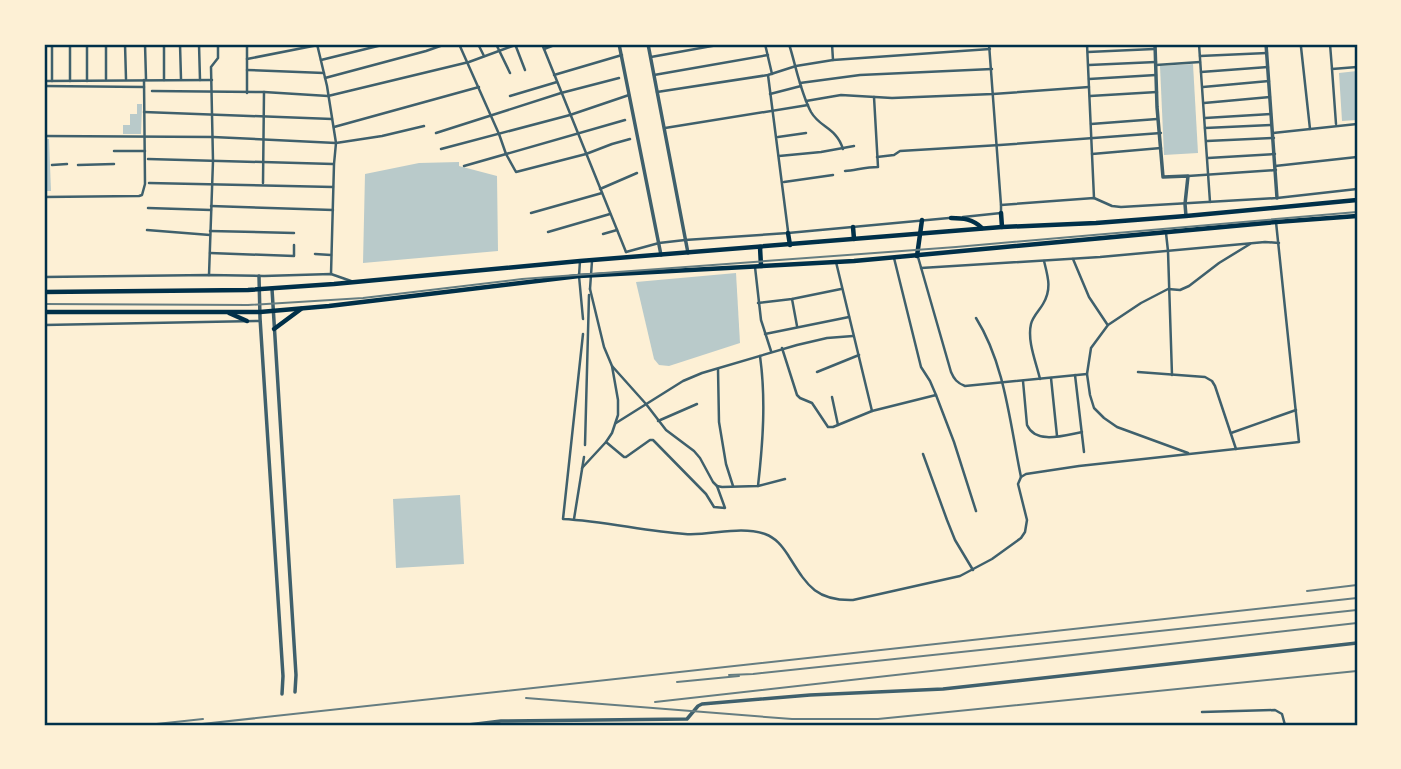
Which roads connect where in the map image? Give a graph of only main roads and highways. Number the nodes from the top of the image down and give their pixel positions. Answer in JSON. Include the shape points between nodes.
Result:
{"nodes":[{"id":1,"x":1357,"y":200,"type":"edge"},
{"id":2,"x":1001,"y":213,"type":"road end"},
{"id":3,"x":1357,"y":216,"type":"edge"},
{"id":4,"x":951,"y":218,"type":"road end"},
{"id":5,"x":922,"y":220,"type":"road end"},
{"id":6,"x":853,"y":227,"type":"road end"},
{"id":7,"x":1002,"y":227,"type":"junction"},
{"id":8,"x":983,"y":228,"type":"junction"},
{"id":9,"x":789,"y":233,"type":"road end"},
{"id":10,"x":920,"y":234,"type":"junction"},
{"id":11,"x":854,"y":240,"type":"junction"},
{"id":12,"x":790,"y":244,"type":"junction"},
{"id":13,"x":760,"y":247,"type":"junction"},
{"id":14,"x":918,"y":256,"type":"junction"},
{"id":15,"x":758,"y":266,"type":"junction"},
{"id":16,"x":44,"y":292,"type":"edge"},
{"id":17,"x":304,"y":307,"type":"junction"},
{"id":18,"x":224,"y":311,"type":"junction"},
{"id":19,"x":44,"y":312,"type":"edge"},
{"id":20,"x":247,"y":321,"type":"road end"},
{"id":21,"x":274,"y":329,"type":"road end"}],
"edges":[{"from":1,"to":7,"type":"main road"},
{"from":2,"to":7,"type":"main road"},
{"from":3,"to":14,"type":"main road"},
{"from":4,"to":8,"type":"main road","via":[[971,220]]},
{"from":5,"to":10,"type":"main road"},
{"from":6,"to":11,"type":"main road"},
{"from":7,"to":8,"type":"main road"},
{"from":8,"to":10,"type":"main road"},
{"from":9,"to":12,"type":"main road"},
{"from":10,"to":11,"type":"main road"},
{"from":10,"to":14,"type":"main road"},
{"from":11,"to":12,"type":"main road"},
{"from":12,"to":13,"type":"main road"},
{"from":13,"to":15,"type":"main road"},
{"from":13,"to":16,"type":"main road","via":[[261,289]]},
{"from":14,"to":15,"type":"main road"},
{"from":15,"to":17,"type":"main road","via":[[579,276]]},
{"from":17,"to":18,"type":"main road"},
{"from":17,"to":21,"type":"main road"},
{"from":18,"to":19,"type":"main road"},
{"from":18,"to":20,"type":"main road"}]}
